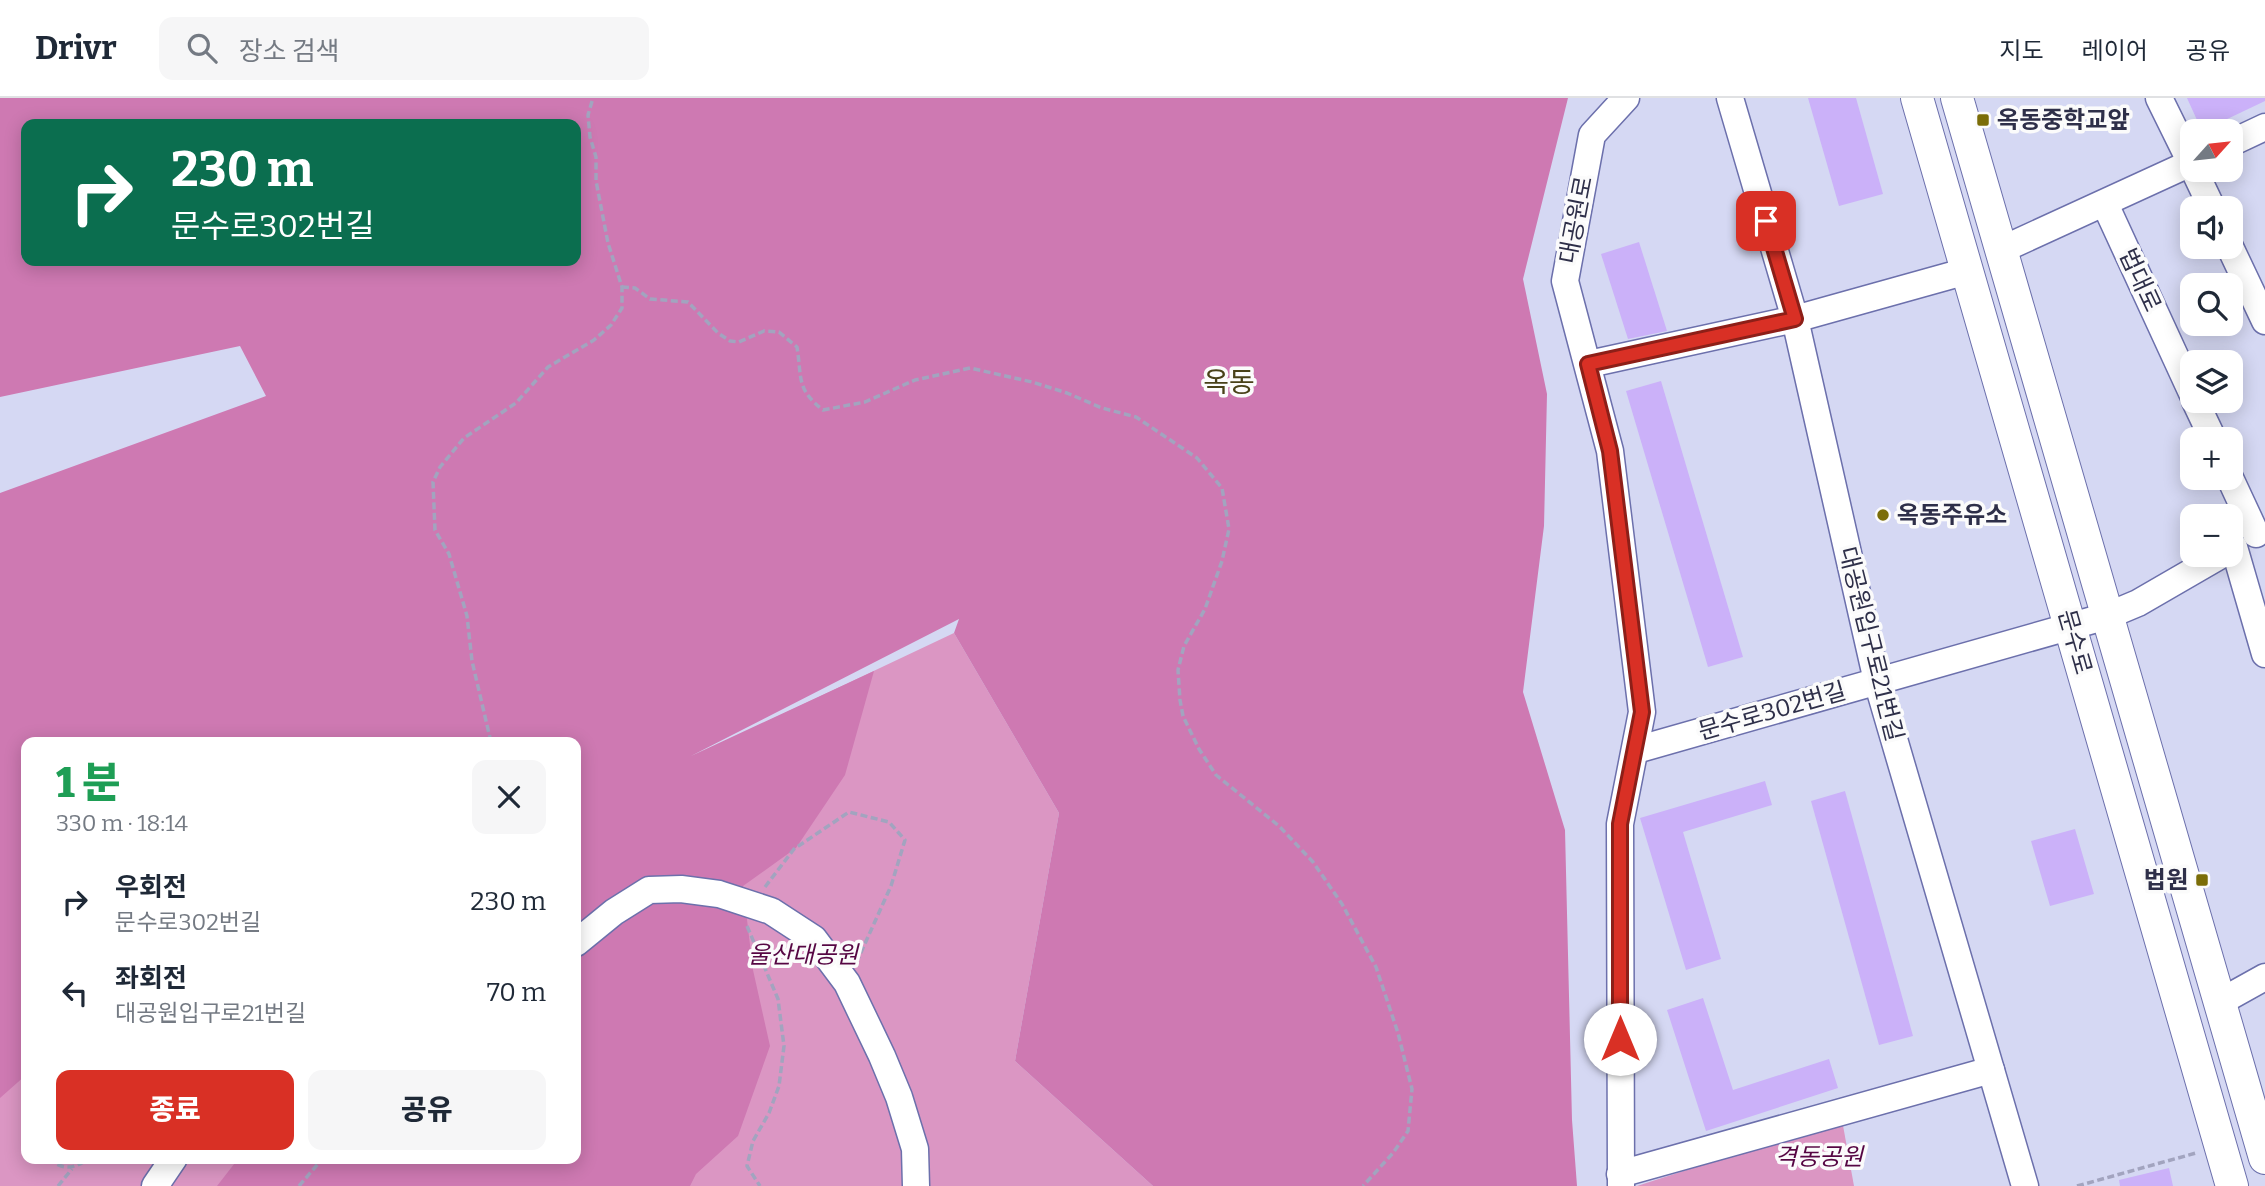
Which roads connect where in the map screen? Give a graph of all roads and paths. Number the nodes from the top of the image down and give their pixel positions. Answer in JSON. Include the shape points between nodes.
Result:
{"nodes":[{"id":1,"x":593,"y":98,"type":"edge"},
{"id":2,"x":1626,"y":98,"type":"edge"},
{"id":3,"x":1730,"y":98,"type":"edge"},
{"id":4,"x":1917,"y":98,"type":"edge"},
{"id":5,"x":1957,"y":98,"type":"edge"},
{"id":6,"x":2159,"y":98,"type":"edge"},
{"id":7,"x":2265,"y":127,"type":"edge"},
{"id":8,"x":2244,"y":137,"type":"edge"},
{"id":9,"x":2180,"y":139,"type":"edge"},
{"id":10,"x":2180,"y":171,"type":"edge"},
{"id":11,"x":2105,"y":204,"type":"junction"},
{"id":12,"x":2001,"y":250,"type":"junction"},
{"id":13,"x":2236,"y":259,"type":"edge"},
{"id":14,"x":1967,"y":271,"type":"junction"},
{"id":15,"x":621,"y":287,"type":"junction"},
{"id":16,"x":1795,"y":319,"type":"junction"},
{"id":17,"x":2265,"y":321,"type":"edge"},
{"id":18,"x":1588,"y":364,"type":"junction"},
{"id":19,"x":2180,"y":367,"type":"edge"},
{"id":20,"x":2243,"y":548,"type":"edge"},
{"id":21,"x":2200,"y":567,"type":"edge"},
{"id":22,"x":2107,"y":616,"type":"junction"},
{"id":23,"x":2071,"y":628,"type":"junction"},
{"id":24,"x":2265,"y":654,"type":"edge"},
{"id":25,"x":1877,"y":681,"type":"junction"},
{"id":26,"x":490,"y":737,"type":"edge"},
{"id":27,"x":1636,"y":750,"type":"junction"},
{"id":28,"x":745,"y":903,"type":"junction"},
{"id":29,"x":581,"y":939,"type":"edge"},
{"id":30,"x":2265,"y":977,"type":"edge"},
{"id":31,"x":847,"y":983,"type":"junction"},
{"id":32,"x":2220,"y":1002,"type":"junction"},
{"id":33,"x":1991,"y":1070,"type":"junction"},
{"id":34,"x":2200,"y":1152,"type":"dead end"},
{"id":35,"x":2265,"y":1158,"type":"edge"},
{"id":36,"x":57,"y":1164,"type":"edge"},
{"id":37,"x":78,"y":1164,"type":"edge"},
{"id":38,"x":170,"y":1164,"type":"edge"},
{"id":39,"x":318,"y":1164,"type":"edge"},
{"id":40,"x":73,"y":1167,"type":"junction"},
{"id":41,"x":1620,"y":1180,"type":"edge"},
{"id":42,"x":58,"y":1186,"type":"edge"},
{"id":43,"x":155,"y":1186,"type":"edge"},
{"id":44,"x":299,"y":1186,"type":"edge"},
{"id":45,"x":760,"y":1186,"type":"edge"},
{"id":46,"x":916,"y":1186,"type":"edge"},
{"id":47,"x":1363,"y":1186,"type":"edge"},
{"id":48,"x":2025,"y":1186,"type":"edge"},
{"id":49,"x":2077,"y":1186,"type":"edge"},
{"id":50,"x":2232,"y":1186,"type":"edge"}],
"edges":[{"from":1,"to":15,"type":"path","via":[[588,115],[596,181]]},
{"from":2,"to":18,"type":"street","name":"대공원로","via":[[1592,135],[1565,281]]},
{"from":3,"to":16,"type":"street","name":"대공원입구로21번길"},
{"from":4,"to":14,"type":"main road","name":"문수로"},
{"from":5,"to":12,"type":"main road","name":"문수로"},
{"from":6,"to":9,"type":"street"},
{"from":7,"to":8,"type":"street"},
{"from":10,"to":11,"type":"street"},
{"from":11,"to":12,"type":"street"},
{"from":11,"to":19,"type":"street","name":"법대로"},
{"from":12,"to":22,"type":"main road","name":"문수로"},
{"from":13,"to":17,"type":"street"},
{"from":14,"to":16,"type":"street"},
{"from":14,"to":23,"type":"main road","name":"문수로"},
{"from":15,"to":26,"type":"path","via":[[622,308],[611,325],[548,367],[516,403],[464,438],[433,482],[435,530],[449,554],[467,616]]},
{"from":15,"to":47,"type":"path","via":[[635,288],[650,299],[688,302],[730,341],[764,331],[779,332],[797,347],[801,386],[823,410],[865,402],[915,380],[970,368],[1136,417],[1197,458],[1222,488],[1229,528],[1205,609],[1184,646],[1178,670],[1183,716],[1216,775],[1279,826],[1313,862],[1376,967],[1412,1089],[1408,1131]]},
{"from":16,"to":18,"type":"street"},
{"from":16,"to":25,"type":"street","name":"대공원입구로21번길"},
{"from":18,"to":27,"type":"street","name":"대공원로","via":[[1612,465],[1642,712]]},
{"from":20,"to":24,"type":"street"},
{"from":21,"to":22,"type":"street"},
{"from":22,"to":23,"type":"street"},
{"from":22,"to":32,"type":"main road","name":"문수로"},
{"from":23,"to":25,"type":"street","name":"문수로302번길"},
{"from":23,"to":50,"type":"main road","name":"문수로"},
{"from":25,"to":27,"type":"street","name":"문수로302번길"},
{"from":25,"to":33,"type":"street","name":"대공원입구로21번길"},
{"from":27,"to":41,"type":"street","name":"대공원로","via":[[1620,824]]},
{"from":28,"to":29,"type":"street","via":[[719,894],[649,890]]},
{"from":28,"to":31,"type":"street","via":[[771,911],[814,939]]},
{"from":28,"to":31,"type":"path","via":[[794,849],[849,813],[889,822],[905,840],[891,886]]},
{"from":28,"to":45,"type":"path","via":[[778,999],[784,1046],[779,1086],[752,1141],[747,1166]]},
{"from":30,"to":32,"type":"street"},
{"from":31,"to":46,"type":"street","via":[[899,1097],[915,1149]]},
{"from":32,"to":35,"type":"main road","name":"문수로"},
{"from":33,"to":41,"type":"street"},
{"from":33,"to":48,"type":"street","name":"대공원입구로21번길"},
{"from":34,"to":49,"type":"path"},
{"from":36,"to":40,"type":"path"},
{"from":37,"to":40,"type":"path"},
{"from":38,"to":43,"type":"street"},
{"from":39,"to":44,"type":"path"},
{"from":40,"to":42,"type":"path"}]}
